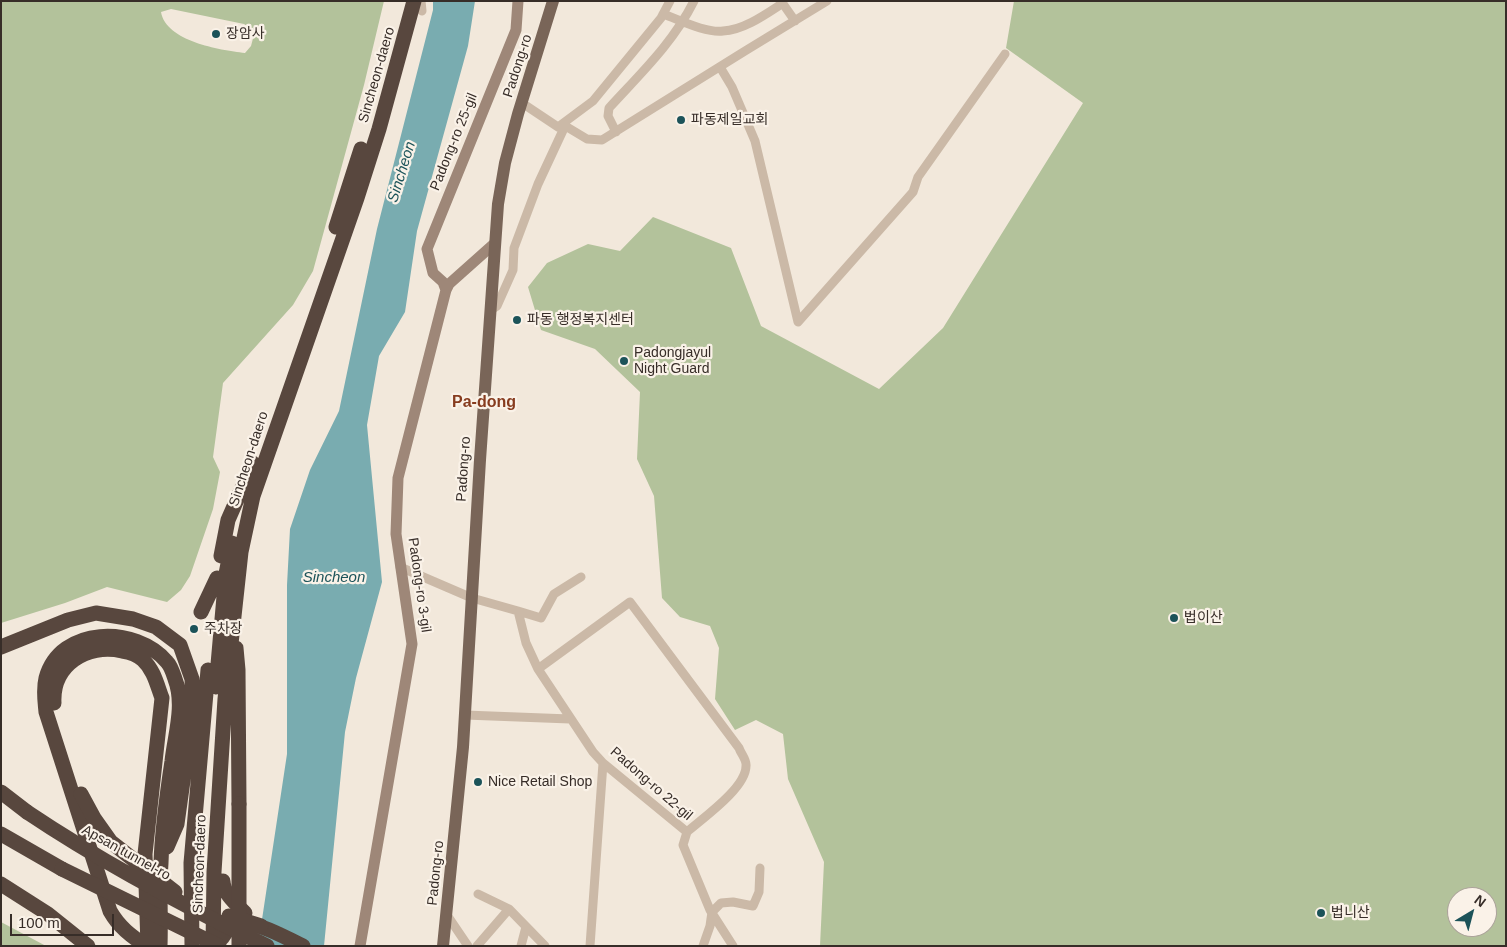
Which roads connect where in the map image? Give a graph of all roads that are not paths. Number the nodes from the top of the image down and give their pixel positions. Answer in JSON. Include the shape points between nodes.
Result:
{"nodes":[{"id":1,"x":404,"y":1,"type":"edge"},
{"id":2,"x":518,"y":1,"type":"edge"},
{"id":3,"x":553,"y":1,"type":"edge"},
{"id":4,"x":670,"y":1,"type":"edge"},
{"id":5,"x":694,"y":1,"type":"edge"},
{"id":6,"x":827,"y":1,"type":"edge"},
{"id":7,"x":782,"y":2,"type":"edge"},
{"id":8,"x":419,"y":4,"type":"edge"},
{"id":9,"x":663,"y":14,"type":"junction"},
{"id":10,"x":684,"y":21,"type":"junction"},
{"id":11,"x":796,"y":21,"type":"junction"},
{"id":12,"x":1005,"y":54,"type":"dead end"},
{"id":13,"x":720,"y":67,"type":"junction"},
{"id":14,"x":522,"y":103,"type":"junction"},
{"id":15,"x":563,"y":125,"type":"junction"},
{"id":16,"x":616,"y":132,"type":"junction"},
{"id":17,"x":495,"y":243,"type":"junction"},
{"id":18,"x":446,"y":290,"type":"junction"},
{"id":19,"x":319,"y":294,"type":"junction"},
{"id":20,"x":491,"y":310,"type":"junction"},
{"id":21,"x":275,"y":429,"type":"junction"},
{"id":22,"x":253,"y":463,"type":"junction"},
{"id":23,"x":400,"y":567,"type":"junction"},
{"id":24,"x":581,"y":577,"type":"dead end"},
{"id":25,"x":217,"y":578,"type":"junction"},
{"id":26,"x":472,"y":598,"type":"junction"},
{"id":27,"x":518,"y":611,"type":"junction"},
{"id":28,"x":201,"y":612,"type":"dead end"},
{"id":29,"x":236,"y":642,"type":"junction"},
{"id":30,"x":1,"y":646,"type":"edge"},
{"id":31,"x":199,"y":658,"type":"dead end"},
{"id":32,"x":538,"y":669,"type":"junction"},
{"id":33,"x":205,"y":693,"type":"junction"},
{"id":34,"x":465,"y":715,"type":"junction"},
{"id":35,"x":570,"y":719,"type":"junction"},
{"id":36,"x":603,"y":763,"type":"junction"},
{"id":37,"x":1,"y":792,"type":"edge"},
{"id":38,"x":687,"y":832,"type":"junction"},
{"id":39,"x":1,"y":834,"type":"edge"},
{"id":40,"x":161,"y":862,"type":"junction"},
{"id":41,"x":760,"y":868,"type":"dead end"},
{"id":42,"x":1,"y":884,"type":"edge"},
{"id":43,"x":223,"y":884,"type":"junction"},
{"id":44,"x":478,"y":894,"type":"dead end"},
{"id":45,"x":202,"y":909,"type":"junction"},
{"id":46,"x":509,"y":909,"type":"junction"},
{"id":47,"x":712,"y":912,"type":"junction"},
{"id":48,"x":48,"y":914,"type":"junction"},
{"id":49,"x":447,"y":915,"type":"junction"},
{"id":50,"x":256,"y":924,"type":"junction"},
{"id":51,"x":526,"y":927,"type":"junction"},
{"id":52,"x":219,"y":944,"type":"edge"},
{"id":53,"x":88,"y":946,"type":"edge"},
{"id":54,"x":100,"y":946,"type":"edge"},
{"id":55,"x":147,"y":946,"type":"edge"},
{"id":56,"x":160,"y":946,"type":"edge"},
{"id":57,"x":192,"y":946,"type":"edge"},
{"id":58,"x":204,"y":946,"type":"edge"},
{"id":59,"x":239,"y":946,"type":"edge"},
{"id":60,"x":267,"y":946,"type":"edge"},
{"id":61,"x":303,"y":946,"type":"edge"},
{"id":62,"x":360,"y":946,"type":"edge"},
{"id":63,"x":443,"y":946,"type":"edge"},
{"id":64,"x":468,"y":946,"type":"edge"},
{"id":65,"x":477,"y":946,"type":"edge"},
{"id":66,"x":521,"y":946,"type":"edge"},
{"id":67,"x":545,"y":946,"type":"edge"},
{"id":68,"x":590,"y":946,"type":"edge"},
{"id":69,"x":703,"y":946,"type":"edge"},
{"id":70,"x":733,"y":946,"type":"edge"}],
"edges":[{"from":1,"to":19,"type":"highway","name":"Sincheon-daero"},
{"from":2,"to":18,"type":"street","name":"Padong-ro 25-gil","via":[[516,30],[427,250],[433,273]]},
{"from":3,"to":14,"type":"main road","name":"Padong-ro"},
{"from":4,"to":9,"type":"street"},
{"from":5,"to":10,"type":"street"},
{"from":6,"to":11,"type":"street"},
{"from":7,"to":10,"type":"street","via":[[751,23],[723,31]]},
{"from":7,"to":11,"type":"street"},
{"from":8,"to":19,"type":"highway","name":"Sincheon-daero","via":[[357,198]]},
{"from":9,"to":10,"type":"street"},
{"from":9,"to":15,"type":"street","via":[[593,101]]},
{"from":10,"to":16,"type":"street","via":[[609,108],[608,116]]},
{"from":11,"to":13,"type":"street"},
{"from":12,"to":13,"type":"street","via":[[918,177],[914,192],[798,322],[755,141]]},
{"from":13,"to":16,"type":"street"},
{"from":14,"to":15,"type":"street","via":[[558,127]]},
{"from":14,"to":17,"type":"main road","name":"Padong-ro","via":[[505,163]]},
{"from":15,"to":16,"type":"street","via":[[587,140],[602,140]]},
{"from":15,"to":20,"type":"street","via":[[514,248],[513,270],[497,306]]},
{"from":17,"to":18,"type":"street"},
{"from":17,"to":20,"type":"main road","name":"Padong-ro"},
{"from":18,"to":23,"type":"street","name":"Padong-ro 3-gil","via":[[398,478],[396,534]]},
{"from":19,"to":21,"type":"highway","name":"Sincheon-daero"},
{"from":19,"to":22,"type":"highway","name":"Sincheon-daero"},
{"from":20,"to":26,"type":"main road","name":"Padong-ro"},
{"from":21,"to":29,"type":"highway","via":[[260,497]]},
{"from":21,"to":52,"type":"highway","name":"Sincheon-daero","via":[[252,496],[232,618],[214,872]]},
{"from":22,"to":25,"type":"highway","via":[[228,520]]},
{"from":22,"to":45,"type":"highway","name":"Sincheon-daero","via":[[226,574],[218,646]]},
{"from":23,"to":26,"type":"street"},
{"from":23,"to":62,"type":"street","name":"Padong-ro 3-gil","via":[[412,644]]},
{"from":24,"to":27,"type":"street","via":[[554,594],[541,618]]},
{"from":25,"to":28,"type":"highway"},
{"from":25,"to":33,"type":"highway"},
{"from":26,"to":27,"type":"street"},
{"from":26,"to":34,"type":"main road","name":"Padong-ro"},
{"from":27,"to":32,"type":"street","name":"Padong-ro 22-gil","via":[[526,643]]},
{"from":29,"to":43,"type":"highway"},
{"from":29,"to":59,"type":"highway","bridge":true},
{"from":30,"to":40,"type":"highway","via":[[68,620],[96,613],[133,619],[156,627],[180,645],[192,679],[194,709],[177,824]]},
{"from":31,"to":33,"type":"highway"},
{"from":32,"to":35,"type":"street","name":"Padong-ro 22-gil"},
{"from":32,"to":38,"type":"street","via":[[630,602],[747,764],[738,787]]},
{"from":33,"to":57,"type":"highway","via":[[191,863]]},
{"from":34,"to":35,"type":"street"},
{"from":34,"to":49,"type":"main road","name":"Padong-ro"},
{"from":35,"to":36,"type":"street","name":"Padong-ro 22-gil"},
{"from":36,"to":38,"type":"street","name":"Padong-ro 22-gil"},
{"from":36,"to":68,"type":"street"},
{"from":37,"to":45,"type":"highway","name":"Apsan tunnel-ro","bridge":true,"via":[[74,844],[126,874]]},
{"from":38,"to":47,"type":"street","name":"Padong-ro 22-gil","via":[[683,846]]},
{"from":39,"to":52,"type":"highway","bridge":true,"via":[[62,869]]},
{"from":40,"to":55,"type":"highway","bridge":true,"via":[[180,701],[176,681],[168,663],[153,649],[136,640],[115,636],[93,637],[69,648],[54,660],[46,677],[46,712],[110,911],[127,932]]},
{"from":40,"to":56,"type":"highway"},
{"from":41,"to":47,"type":"street","via":[[759,892],[753,906],[721,903]]},
{"from":42,"to":48,"type":"highway"},
{"from":43,"to":50,"type":"highway","via":[[232,900]]},
{"from":43,"to":52,"type":"highway"},
{"from":44,"to":46,"type":"street"},
{"from":45,"to":50,"type":"highway","bridge":true},
{"from":45,"to":55,"type":"highway","bridge":true,"via":[[111,842],[81,794],[53,701],[55,684],[62,671],[86,652],[112,649],[130,652],[142,659],[149,667],[162,698],[145,854]]},
{"from":45,"to":58,"type":"highway","name":"Sincheon-daero"},
{"from":45,"to":60,"type":"highway","name":"Apsan tunnel-ro","bridge":true},
{"from":46,"to":51,"type":"street"},
{"from":46,"to":65,"type":"street"},
{"from":47,"to":69,"type":"street"},
{"from":47,"to":70,"type":"street","name":"Padong-ro 22-gil"},
{"from":48,"to":53,"type":"highway"},
{"from":48,"to":54,"type":"highway","via":[[85,933]]},
{"from":49,"to":63,"type":"main road","name":"Padong-ro"},
{"from":49,"to":64,"type":"street"},
{"from":50,"to":52,"type":"highway","via":[[232,923]]},
{"from":50,"to":61,"type":"highway"},
{"from":51,"to":66,"type":"street"},
{"from":51,"to":67,"type":"street"}]}
